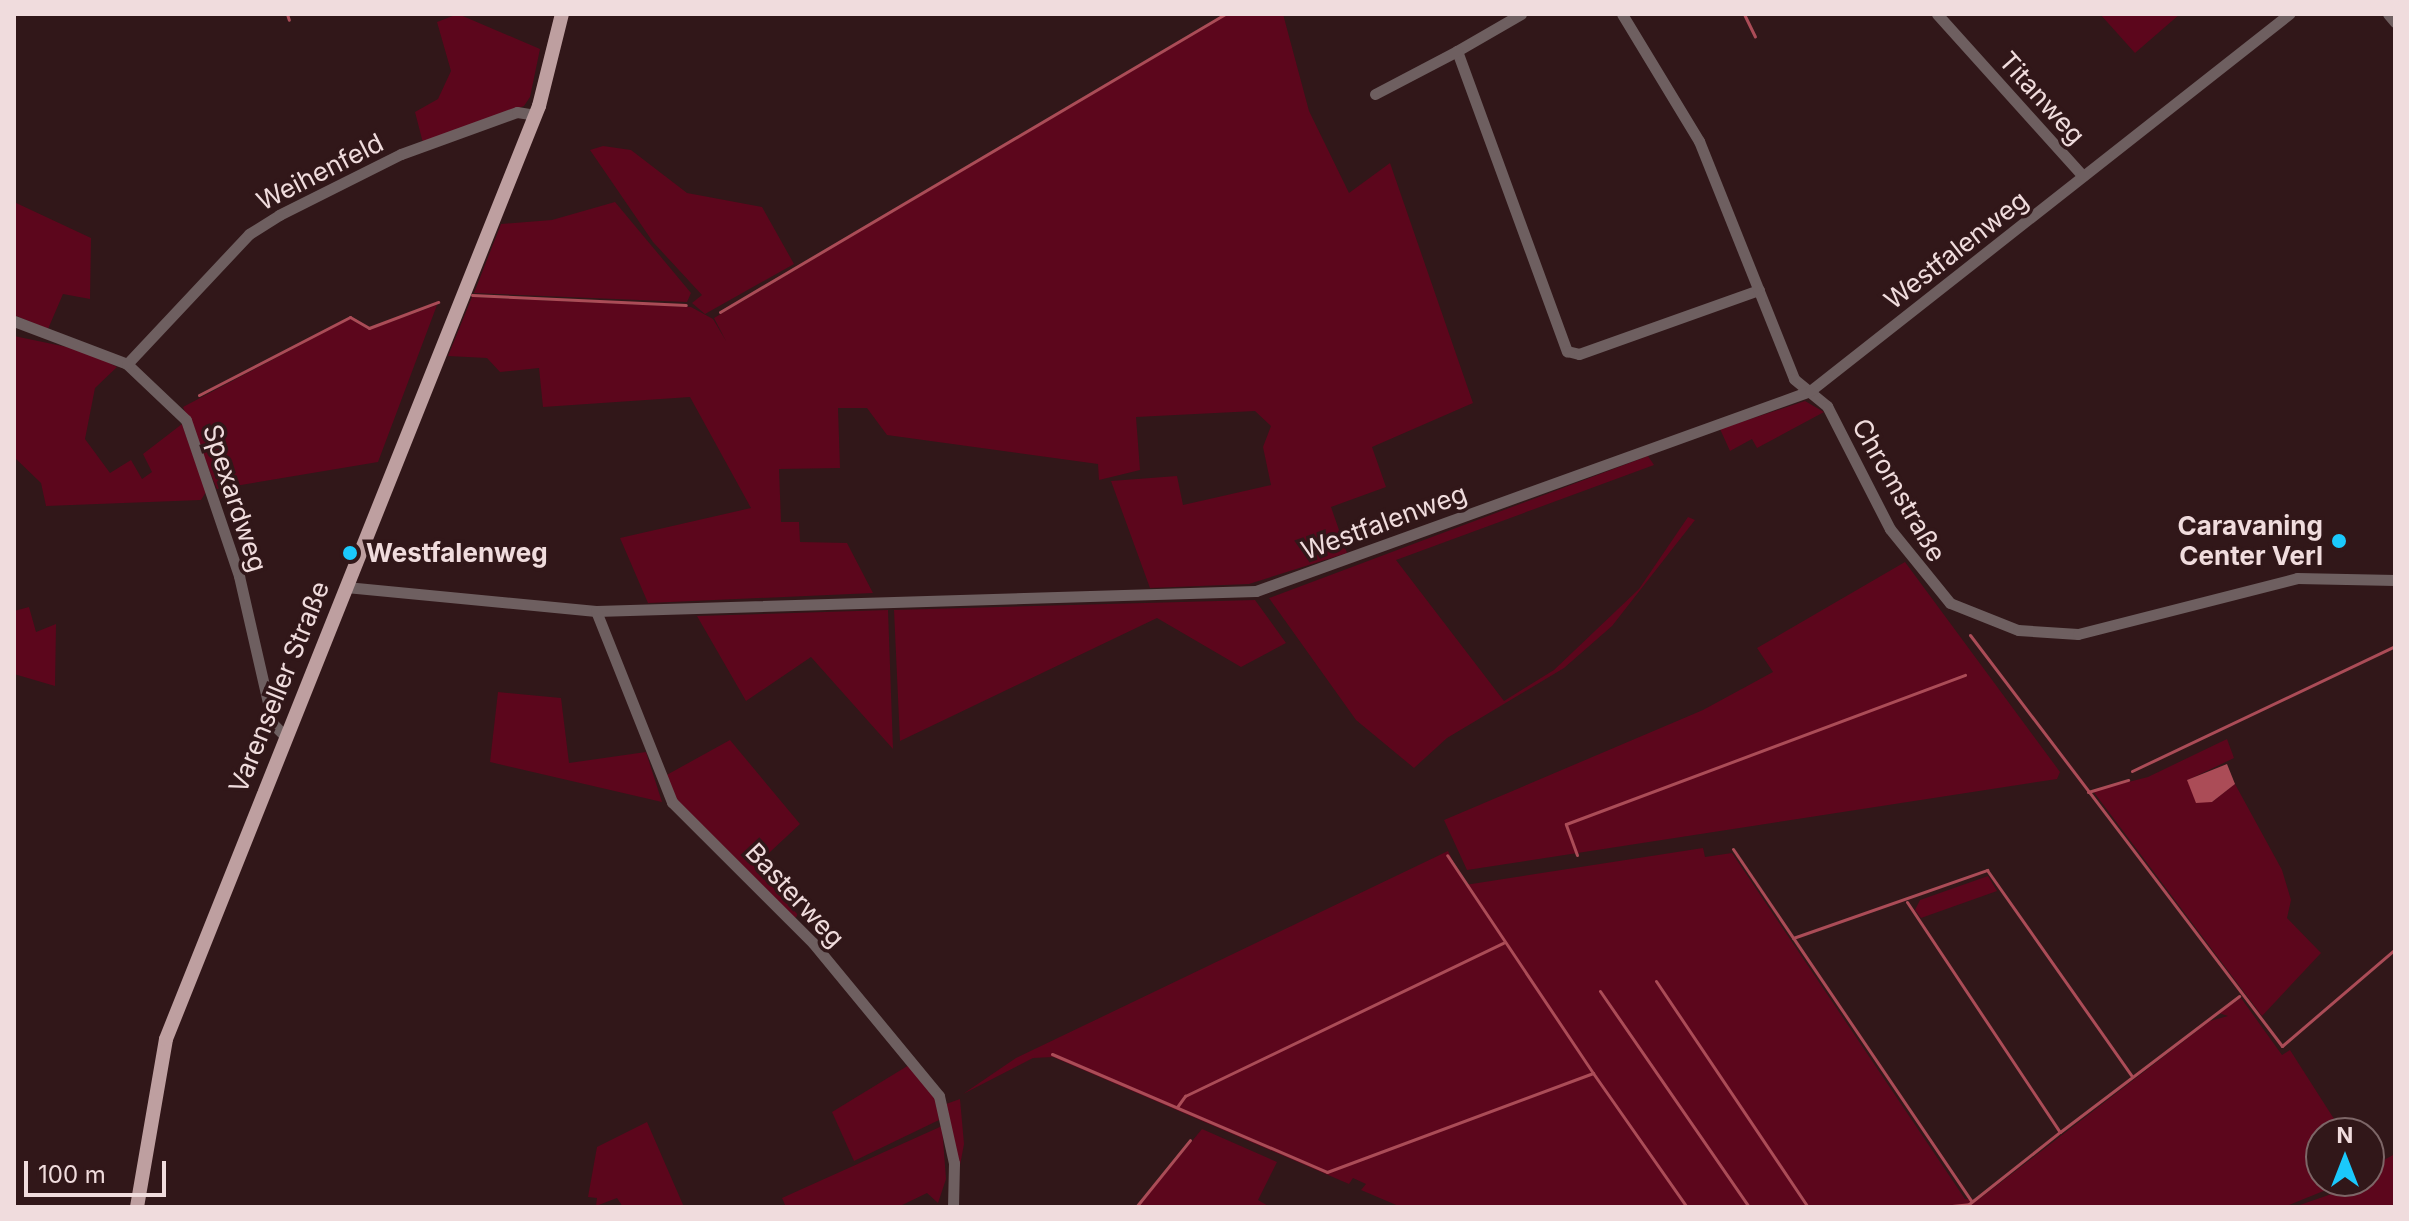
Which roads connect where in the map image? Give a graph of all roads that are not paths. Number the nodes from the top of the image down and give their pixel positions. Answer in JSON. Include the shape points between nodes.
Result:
{"nodes":[{"id":1,"x":562,"y":14,"type":"edge"},
{"id":2,"x":1521,"y":14,"type":"edge"},
{"id":3,"x":1622,"y":14,"type":"edge"},
{"id":4,"x":1937,"y":14,"type":"edge"},
{"id":5,"x":2289,"y":14,"type":"edge"},
{"id":6,"x":2388,"y":14,"type":"edge"},
{"id":7,"x":2395,"y":22,"type":"edge"},
{"id":8,"x":1457,"y":51,"type":"junction"},
{"id":9,"x":1375,"y":94,"type":"dead end"},
{"id":10,"x":535,"y":115,"type":"junction"},
{"id":11,"x":2083,"y":176,"type":"junction"},
{"id":12,"x":1759,"y":290,"type":"junction"},
{"id":13,"x":14,"y":321,"type":"edge"},
{"id":14,"x":127,"y":364,"type":"junction"},
{"id":15,"x":1810,"y":391,"type":"junction"},
{"id":16,"x":2395,"y":580,"type":"edge"},
{"id":17,"x":346,"y":587,"type":"junction"},
{"id":18,"x":596,"y":611,"type":"junction"},
{"id":19,"x":285,"y":736,"type":"junction"},
{"id":20,"x":137,"y":1207,"type":"edge"},
{"id":21,"x":953,"y":1207,"type":"edge"}],
"edges":[{"from":1,"to":10,"type":"main road","name":"Varenseller Straße"},
{"from":2,"to":8,"type":"street"},
{"from":3,"to":12,"type":"street","name":"Chromstraße","via":[[1699,141]]},
{"from":4,"to":11,"type":"street","name":"Titanweg"},
{"from":5,"to":11,"type":"street","name":"Westfalenweg"},
{"from":6,"to":7,"type":"street"},
{"from":8,"to":9,"type":"street"},
{"from":8,"to":12,"type":"street","via":[[1567,351],[1579,354]]},
{"from":10,"to":14,"type":"street","name":"Weihenfeld","via":[[517,112],[401,154],[279,215],[249,234]]},
{"from":10,"to":17,"type":"main road","name":"Varenseller Straße"},
{"from":11,"to":15,"type":"street","name":"Westfalenweg"},
{"from":12,"to":15,"type":"street","name":"Chromstraße","via":[[1784,358]]},
{"from":13,"to":14,"type":"street","name":"Spexardweg"},
{"from":14,"to":19,"type":"street","name":"Spexardweg","via":[[166,396],[199,445],[273,724]]},
{"from":15,"to":16,"type":"street","name":"Chromstraße","via":[[1827,406],[1922,576],[1980,619],[2078,634],[2297,578]]},
{"from":15,"to":18,"type":"street","name":"Westfalenweg","via":[[1256,591]]},
{"from":17,"to":18,"type":"street","name":"Westfalenweg"},
{"from":17,"to":19,"type":"main road","name":"Varenseller Straße"},
{"from":18,"to":21,"type":"street","name":"Basterweg","via":[[672,802],[813,943],[939,1096],[954,1163]]},
{"from":19,"to":20,"type":"main road","name":"Varenseller Straße","via":[[166,1039]]}]}
